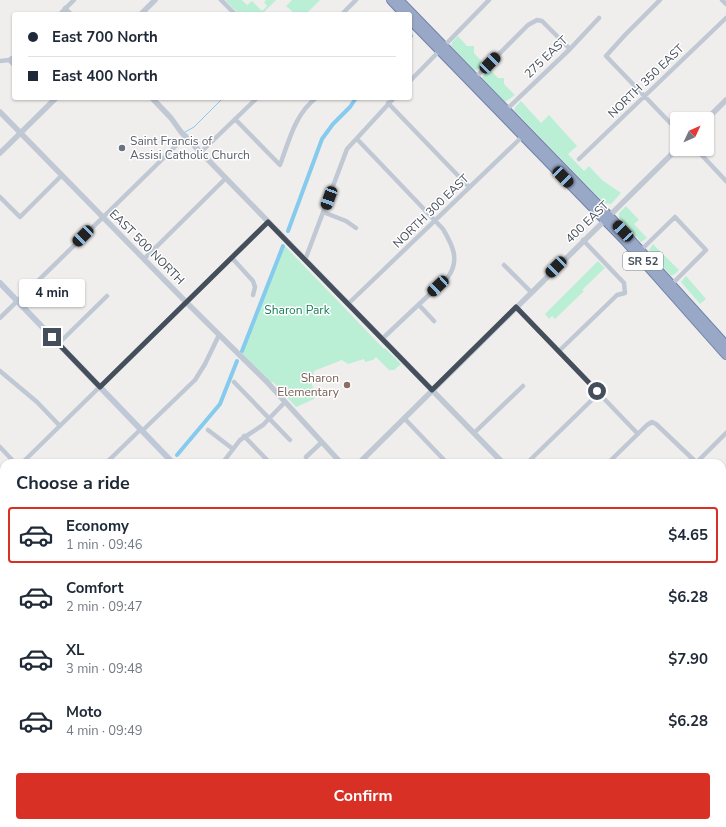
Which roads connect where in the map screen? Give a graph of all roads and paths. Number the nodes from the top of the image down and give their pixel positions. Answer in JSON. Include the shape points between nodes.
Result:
{"nodes":[{"id":1,"x":74,"y":0,"type":"edge"},
{"id":2,"x":155,"y":0,"type":"edge"},
{"id":3,"x":221,"y":0,"type":"edge"},
{"id":4,"x":356,"y":0,"type":"edge"},
{"id":5,"x":390,"y":0,"type":"edge"},
{"id":6,"x":399,"y":0,"type":"edge"},
{"id":7,"x":490,"y":0,"type":"edge"},
{"id":8,"x":660,"y":0,"type":"edge"},
{"id":9,"x":722,"y":0,"type":"edge"},
{"id":10,"x":726,"y":4,"type":"edge"},
{"id":11,"x":65,"y":8,"type":"junction"},
{"id":12,"x":62,"y":12,"type":"edge"},
{"id":13,"x":69,"y":12,"type":"edge"},
{"id":14,"x":143,"y":12,"type":"edge"},
{"id":15,"x":233,"y":12,"type":"edge"},
{"id":16,"x":344,"y":12,"type":"edge"},
{"id":17,"x":402,"y":12,"type":"edge"},
{"id":18,"x":410,"y":12,"type":"edge"},
{"id":19,"x":412,"y":15,"type":"edge"},
{"id":20,"x":599,"y":18,"type":"dead end"},
{"id":21,"x":726,"y":18,"type":"edge"},
{"id":22,"x":412,"y":22,"type":"edge"},
{"id":23,"x":442,"y":49,"type":"junction"},
{"id":24,"x":570,"y":49,"type":"junction"},
{"id":25,"x":12,"y":58,"type":"edge"},
{"id":26,"x":0,"y":60,"type":"edge"},
{"id":27,"x":8,"y":60,"type":"junction"},
{"id":28,"x":12,"y":63,"type":"edge"},
{"id":29,"x":475,"y":78,"type":"junction"},
{"id":30,"x":412,"y":79,"type":"edge"},
{"id":31,"x":644,"y":96,"type":"junction"},
{"id":32,"x":54,"y":100,"type":"edge"},
{"id":33,"x":154,"y":100,"type":"edge"},
{"id":34,"x":255,"y":100,"type":"edge"},
{"id":35,"x":314,"y":100,"type":"edge"},
{"id":36,"x":392,"y":100,"type":"edge"},
{"id":37,"x":726,"y":100,"type":"edge"},
{"id":38,"x":388,"y":103,"type":"junction"},
{"id":39,"x":506,"y":110,"type":"junction"},
{"id":40,"x":0,"y":112,"type":"edge"},
{"id":41,"x":714,"y":112,"type":"edge"},
{"id":42,"x":235,"y":119,"type":"junction"},
{"id":43,"x":670,"y":123,"type":"edge"},
{"id":44,"x":20,"y":132,"type":"junction"},
{"id":45,"x":525,"y":134,"type":"junction"},
{"id":46,"x":186,"y":136,"type":"junction"},
{"id":47,"x":357,"y":139,"type":"junction"},
{"id":48,"x":201,"y":152,"type":"junction"},
{"id":49,"x":0,"y":153,"type":"edge"},
{"id":50,"x":670,"y":156,"type":"edge"},
{"id":51,"x":703,"y":156,"type":"edge"},
{"id":52,"x":579,"y":159,"type":"dead end"},
{"id":53,"x":62,"y":175,"type":"junction"},
{"id":54,"x":226,"y":178,"type":"junction"},
{"id":55,"x":726,"y":181,"type":"edge"},
{"id":56,"x":469,"y":187,"type":"junction"},
{"id":57,"x":0,"y":197,"type":"edge"},
{"id":58,"x":323,"y":212,"type":"junction"},
{"id":59,"x":103,"y":217,"type":"junction"},
{"id":60,"x":606,"y":217,"type":"junction"},
{"id":61,"x":435,"y":220,"type":"junction"},
{"id":62,"x":268,"y":222,"type":"junction"},
{"id":63,"x":356,"y":228,"type":"dead end"},
{"id":64,"x":583,"y":240,"type":"junction"},
{"id":65,"x":641,"y":250,"type":"junction"},
{"id":66,"x":232,"y":258,"type":"junction"},
{"id":67,"x":144,"y":259,"type":"junction"},
{"id":68,"x":305,"y":260,"type":"junction"},
{"id":69,"x":504,"y":265,"type":"dead end"},
{"id":70,"x":0,"y":283,"type":"edge"},
{"id":71,"x":672,"y":284,"type":"junction"},
{"id":72,"x":531,"y":292,"type":"junction"},
{"id":73,"x":253,"y":295,"type":"dead end"},
{"id":74,"x":107,"y":296,"type":"dead end"},
{"id":75,"x":18,"y":301,"type":"junction"},
{"id":76,"x":186,"y":302,"type":"junction"},
{"id":77,"x":348,"y":304,"type":"junction"},
{"id":78,"x":419,"y":305,"type":"junction"},
{"id":79,"x":516,"y":307,"type":"junction"},
{"id":80,"x":0,"y":318,"type":"edge"},
{"id":81,"x":434,"y":321,"type":"dead end"},
{"id":82,"x":219,"y":335,"type":"junction"},
{"id":83,"x":382,"y":339,"type":"junction"},
{"id":84,"x":58,"y":344,"type":"junction"},
{"id":85,"x":726,"y":345,"type":"edge"},
{"id":86,"x":559,"y":352,"type":"junction"},
{"id":87,"x":726,"y":354,"type":"edge"},
{"id":88,"x":0,"y":371,"type":"edge"},
{"id":89,"x":234,"y":382,"type":"dead end"},
{"id":90,"x":523,"y":386,"type":"dead end"},
{"id":91,"x":100,"y":387,"type":"junction"},
{"id":92,"x":432,"y":390,"type":"junction"},
{"id":93,"x":599,"y":393,"type":"junction"},
{"id":94,"x":285,"y":402,"type":"junction"},
{"id":95,"x":404,"y":418,"type":"junction"},
{"id":96,"x":270,"y":419,"type":"junction"},
{"id":97,"x":60,"y":426,"type":"junction"},
{"id":98,"x":141,"y":430,"type":"junction"},
{"id":99,"x":208,"y":430,"type":"dead end"},
{"id":100,"x":474,"y":433,"type":"junction"},
{"id":101,"x":726,"y":433,"type":"edge"},
{"id":102,"x":638,"y":434,"type":"junction"},
{"id":103,"x":244,"y":436,"type":"junction"},
{"id":104,"x":290,"y":440,"type":"dead end"},
{"id":105,"x":322,"y":442,"type":"junction"},
{"id":106,"x":0,"y":447,"type":"edge"},
{"id":107,"x":233,"y":449,"type":"junction"},
{"id":108,"x":306,"y":457,"type":"dead end"},
{"id":109,"x":11,"y":459,"type":"edge"},
{"id":110,"x":26,"y":459,"type":"edge"},
{"id":111,"x":110,"y":459,"type":"edge"},
{"id":112,"x":169,"y":459,"type":"edge"},
{"id":113,"x":227,"y":459,"type":"edge"},
{"id":114,"x":266,"y":459,"type":"edge"},
{"id":115,"x":337,"y":459,"type":"edge"},
{"id":116,"x":363,"y":459,"type":"edge"},
{"id":117,"x":442,"y":459,"type":"edge"},
{"id":118,"x":499,"y":459,"type":"edge"},
{"id":119,"x":531,"y":459,"type":"edge"},
{"id":120,"x":612,"y":459,"type":"edge"},
{"id":121,"x":692,"y":459,"type":"edge"},
{"id":122,"x":700,"y":459,"type":"edge"}],
"edges":[{"from":1,"to":11,"type":"street"},
{"from":2,"to":14,"type":"street"},
{"from":3,"to":15,"type":"street"},
{"from":4,"to":16,"type":"street"},
{"from":5,"to":17,"type":"highway"},
{"from":6,"to":18,"type":"highway","number":"SR 52"},
{"from":7,"to":23,"type":"street"},
{"from":8,"to":31,"type":"street","via":[[606,56]]},
{"from":9,"to":10,"type":"street"},
{"from":11,"to":12,"type":"street"},
{"from":11,"to":13,"type":"street"},
{"from":19,"to":23,"type":"highway","number":"SR 52"},
{"from":20,"to":24,"type":"street","name":"275 EAST"},
{"from":21,"to":31,"type":"street","name":"NORTH 350 EAST"},
{"from":22,"to":23,"type":"highway","number":"SR 52"},
{"from":23,"to":29,"type":"highway","number":"SR 52"},
{"from":23,"to":30,"type":"street"},
{"from":23,"to":45,"type":"highway","number":"SR 52"},
{"from":24,"to":29,"type":"street","via":[[542,21],[537,20],[528,25]]},
{"from":24,"to":39,"type":"street","name":"275 EAST"},
{"from":25,"to":27,"type":"street"},
{"from":26,"to":27,"type":"street"},
{"from":27,"to":28,"type":"street"},
{"from":29,"to":39,"type":"highway","number":"SR 52"},
{"from":31,"to":43,"type":"street"},
{"from":31,"to":52,"type":"street","name":"NORTH 350 EAST"},
{"from":32,"to":44,"type":"street"},
{"from":33,"to":46,"type":"street"},
{"from":34,"to":42,"type":"street"},
{"from":35,"to":42,"type":"street","via":[[296,122],[280,165]]},
{"from":36,"to":38,"type":"street"},
{"from":37,"to":41,"type":"street"},
{"from":38,"to":47,"type":"street"},
{"from":38,"to":56,"type":"street"},
{"from":39,"to":45,"type":"highway","number":"SR 52"},
{"from":40,"to":44,"type":"street","name":"EAST 500 NORTH"},
{"from":42,"to":48,"type":"street"},
{"from":44,"to":49,"type":"street"},
{"from":44,"to":53,"type":"street","name":"EAST 500 NORTH"},
{"from":45,"to":56,"type":"street","name":"NORTH 300 EAST"},
{"from":45,"to":60,"type":"highway","number":"SR 52"},
{"from":46,"to":48,"type":"street"},
{"from":46,"to":59,"type":"street"},
{"from":47,"to":58,"type":"street","via":[[345,154]]},
{"from":47,"to":61,"type":"street"},
{"from":48,"to":54,"type":"street"},
{"from":50,"to":60,"type":"street","name":"400 EAST"},
{"from":51,"to":55,"type":"street"},
{"from":53,"to":57,"type":"street","via":[[20,217]]},
{"from":53,"to":59,"type":"street","name":"EAST 500 NORTH"},
{"from":54,"to":62,"type":"street"},
{"from":54,"to":67,"type":"street"},
{"from":56,"to":61,"type":"street","name":"NORTH 300 EAST"},
{"from":58,"to":63,"type":"street","via":[[346,220]]},
{"from":58,"to":68,"type":"street"},
{"from":59,"to":67,"type":"street","name":"EAST 500 NORTH"},
{"from":59,"to":75,"type":"street"},
{"from":60,"to":64,"type":"street","name":"400 EAST"},
{"from":60,"to":65,"type":"highway","number":"SR 52"},
{"from":60,"to":87,"type":"highway","number":"SR 52"},
{"from":61,"to":77,"type":"street","name":"NORTH 300 EAST"},
{"from":61,"to":78,"type":"street","via":[[448,238],[455,263],[448,277]]},
{"from":62,"to":66,"type":"street"},
{"from":62,"to":68,"type":"street"},
{"from":64,"to":72,"type":"street","name":"400 EAST"},
{"from":64,"to":86,"type":"street","via":[[624,283],[626,293],[615,297]]},
{"from":65,"to":71,"type":"highway","number":"SR 52"},
{"from":65,"to":71,"type":"street","via":[[675,217],[706,250]]},
{"from":66,"to":73,"type":"street","via":[[253,282]]},
{"from":66,"to":76,"type":"street"},
{"from":67,"to":76,"type":"street","name":"EAST 500 NORTH"},
{"from":68,"to":77,"type":"street"},
{"from":69,"to":72,"type":"street"},
{"from":70,"to":75,"type":"main road"},
{"from":71,"to":85,"type":"highway","number":"SR 52"},
{"from":72,"to":79,"type":"street","name":"400 EAST"},
{"from":74,"to":84,"type":"street"},
{"from":75,"to":80,"type":"street"},
{"from":75,"to":84,"type":"main road"},
{"from":76,"to":82,"type":"street","name":"EAST 500 NORTH"},
{"from":76,"to":91,"type":"street"},
{"from":77,"to":83,"type":"street"},
{"from":78,"to":81,"type":"street"},
{"from":78,"to":83,"type":"street"},
{"from":79,"to":86,"type":"street"},
{"from":79,"to":92,"type":"street","name":"400 EAST"},
{"from":82,"to":94,"type":"street","name":"EAST 500 NORTH"},
{"from":82,"to":98,"type":"street","via":[[195,380]]},
{"from":83,"to":92,"type":"street"},
{"from":84,"to":91,"type":"main road"},
{"from":86,"to":93,"type":"street"},
{"from":88,"to":97,"type":"street","via":[[38,402]]},
{"from":89,"to":96,"type":"street"},
{"from":90,"to":100,"type":"street"},
{"from":91,"to":97,"type":"street"},
{"from":91,"to":98,"type":"main road"},
{"from":92,"to":95,"type":"street","name":"400 EAST"},
{"from":92,"to":100,"type":"street"},
{"from":93,"to":102,"type":"street"},
{"from":93,"to":119,"type":"street"},
{"from":94,"to":96,"type":"street"},
{"from":94,"to":105,"type":"street","name":"EAST 500 NORTH"},
{"from":95,"to":116,"type":"street","name":"400 EAST"},
{"from":95,"to":117,"type":"street"},
{"from":96,"to":103,"type":"street","via":[[260,428]]},
{"from":96,"to":104,"type":"street"},
{"from":97,"to":110,"type":"street"},
{"from":98,"to":111,"type":"street"},
{"from":98,"to":112,"type":"main road"},
{"from":99,"to":107,"type":"street"},
{"from":100,"to":118,"type":"street"},
{"from":101,"to":122,"type":"street"},
{"from":102,"to":120,"type":"street"},
{"from":102,"to":121,"type":"street","via":[[652,422]]},
{"from":103,"to":107,"type":"street"},
{"from":103,"to":114,"type":"street"},
{"from":105,"to":108,"type":"street"},
{"from":105,"to":115,"type":"street","name":"EAST 500 NORTH"},
{"from":106,"to":109,"type":"street"},
{"from":107,"to":113,"type":"street"}]}
